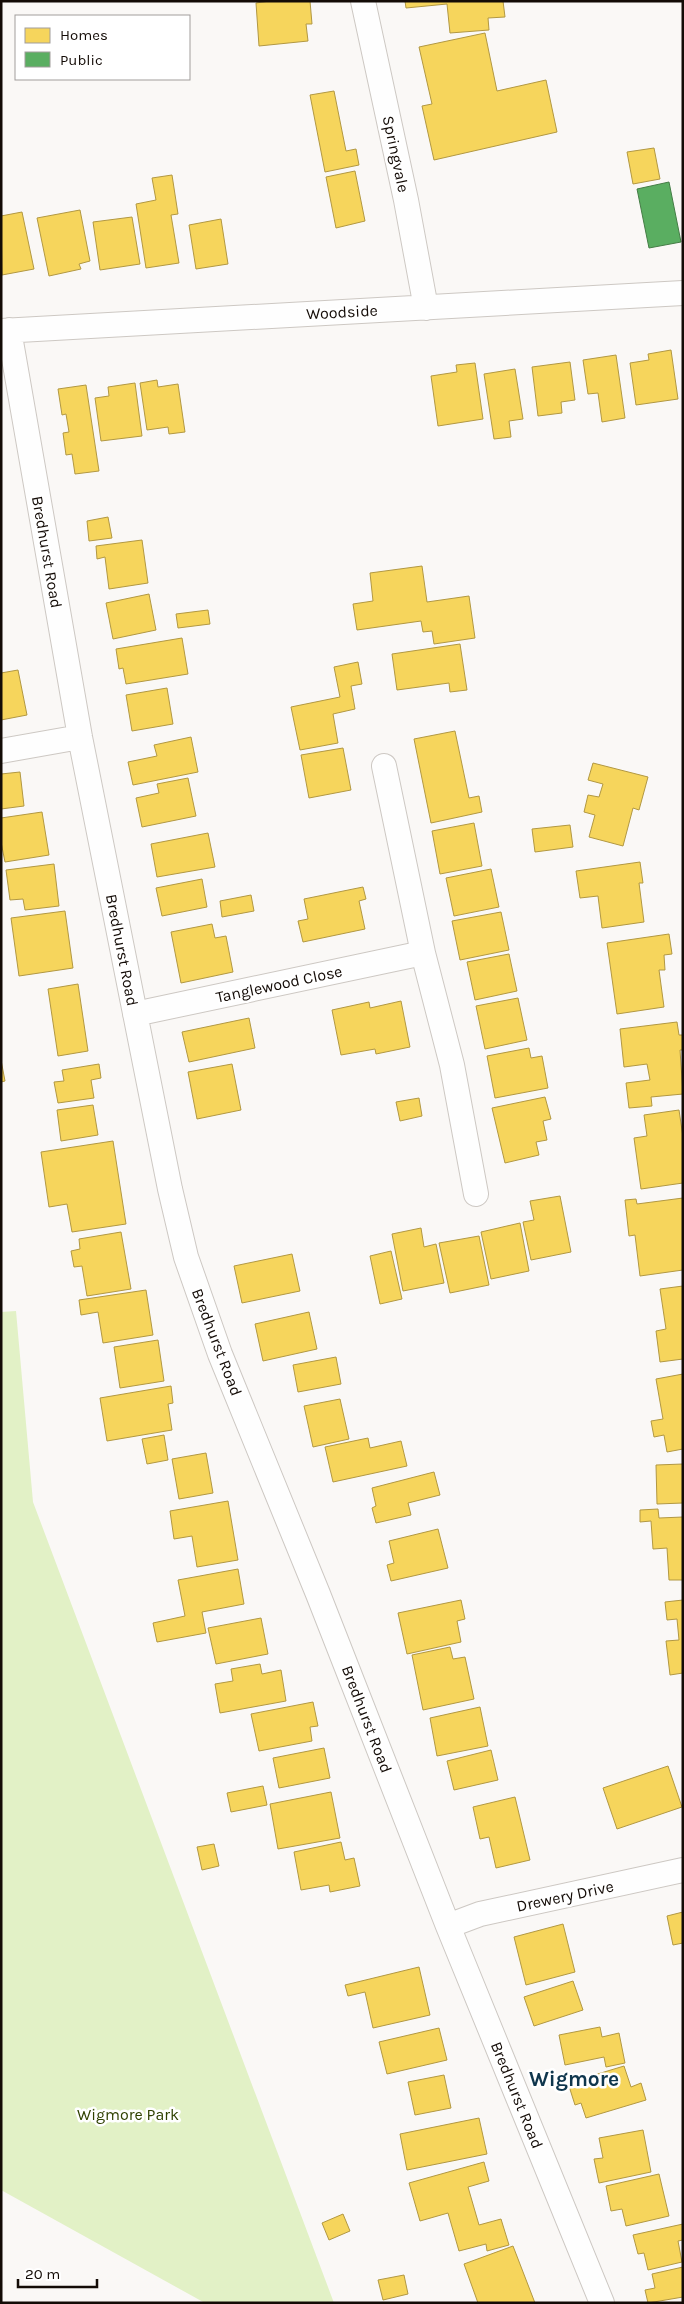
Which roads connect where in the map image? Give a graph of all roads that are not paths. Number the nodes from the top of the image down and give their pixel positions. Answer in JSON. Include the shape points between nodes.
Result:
{"nodes":[{"id":1,"x":362,"y":1,"type":"edge"},
{"id":2,"x":683,"y":294,"type":"edge"},
{"id":3,"x":426,"y":308,"type":"junction"},
{"id":4,"x":5,"y":331,"type":"edge"},
{"id":5,"x":80,"y":737,"type":"junction"},
{"id":6,"x":1,"y":750,"type":"edge"},
{"id":7,"x":384,"y":766,"type":"dead end"},
{"id":8,"x":422,"y":953,"type":"junction"},
{"id":9,"x":135,"y":1014,"type":"junction"},
{"id":10,"x":476,"y":1194,"type":"dead end"},
{"id":11,"x":683,"y":1870,"type":"edge"},
{"id":12,"x":448,"y":1926,"type":"junction"},
{"id":13,"x":602,"y":2303,"type":"edge"}],
"edges":[{"from":1,"to":3,"type":"street","name":"Springvale"},
{"from":2,"to":3,"type":"street","name":"Woodside"},
{"from":3,"to":4,"type":"street","name":"Woodside"},
{"from":4,"to":5,"type":"street","name":"Bredhurst Road"},
{"from":5,"to":6,"type":"street"},
{"from":5,"to":9,"type":"street","name":"Bredhurst Road"},
{"from":7,"to":8,"type":"street"},
{"from":8,"to":9,"type":"street","name":"Tanglewood Close"},
{"from":8,"to":10,"type":"street","via":[[452,1064]]},
{"from":9,"to":12,"type":"street","name":"Bredhurst Road","via":[[170,1189],[199,1298]]},
{"from":11,"to":12,"type":"street","name":"Drewery Drive","via":[[480,1914]]},
{"from":12,"to":13,"type":"street","name":"Bredhurst Road"}]}
